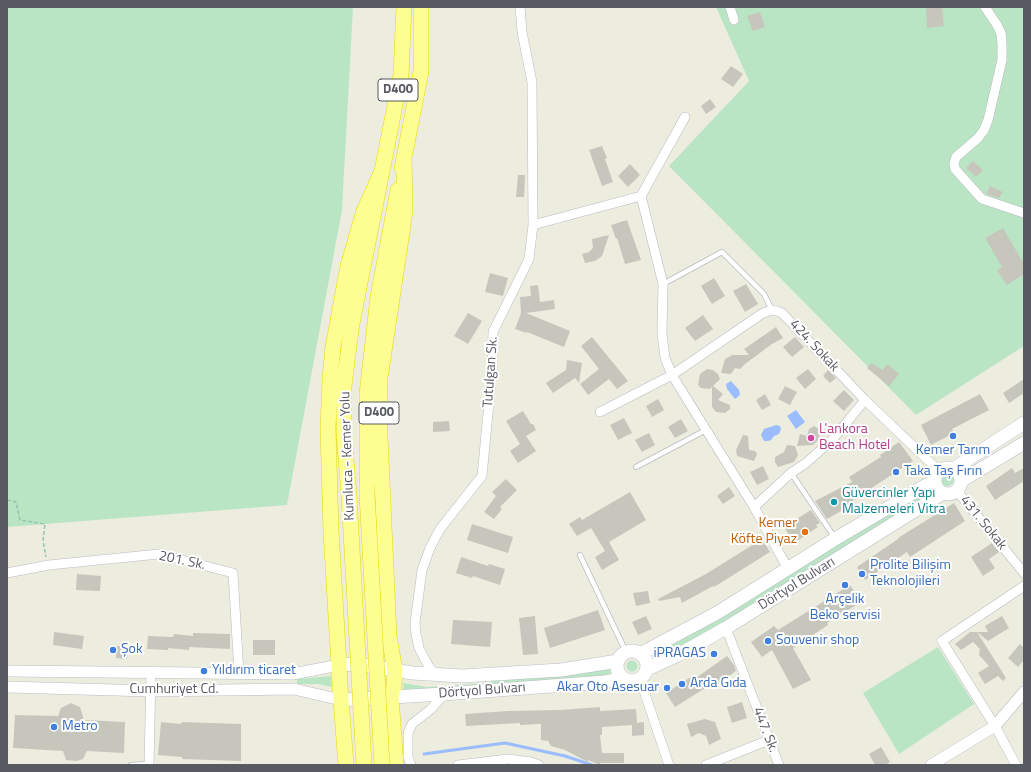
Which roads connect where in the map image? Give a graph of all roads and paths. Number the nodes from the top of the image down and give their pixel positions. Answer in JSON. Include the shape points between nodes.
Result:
{"nodes":[{"id":1,"x":404,"y":7,"type":"edge"},
{"id":2,"x":421,"y":7,"type":"edge"},
{"id":3,"x":520,"y":7,"type":"edge"},
{"id":4,"x":730,"y":7,"type":"edge"},
{"id":5,"x":985,"y":7,"type":"edge"},
{"id":6,"x":734,"y":20,"type":"dead end"},
{"id":7,"x":685,"y":117,"type":"dead end"},
{"id":8,"x":404,"y":158,"type":"junction"},
{"id":9,"x":382,"y":171,"type":"junction"},
{"id":10,"x":641,"y":196,"type":"junction"},
{"id":11,"x":1024,"y":213,"type":"edge"},
{"id":12,"x":533,"y":225,"type":"junction"},
{"id":13,"x":663,"y":284,"type":"junction"},
{"id":14,"x":772,"y":310,"type":"junction"},
{"id":15,"x":672,"y":375,"type":"junction"},
{"id":16,"x":865,"y":400,"type":"junction"},
{"id":17,"x":600,"y":412,"type":"dead end"},
{"id":18,"x":1024,"y":423,"type":"edge"},
{"id":19,"x":706,"y":430,"type":"junction"},
{"id":20,"x":1024,"y":443,"type":"edge"},
{"id":21,"x":636,"y":467,"type":"dead end"},
{"id":22,"x":952,"y":468,"type":"junction"},
{"id":23,"x":791,"y":473,"type":"junction"},
{"id":24,"x":937,"y":475,"type":"junction"},
{"id":25,"x":959,"y":486,"type":"junction"},
{"id":26,"x":943,"y":493,"type":"junction"},
{"id":27,"x":7,"y":500,"type":"edge"},
{"id":28,"x":754,"y":507,"type":"junction"},
{"id":29,"x":836,"y":539,"type":"junction"},
{"id":30,"x":580,"y":555,"type":"dead end"},
{"id":31,"x":46,"y":558,"type":"dead end"},
{"id":32,"x":788,"y":569,"type":"junction"},
{"id":33,"x":7,"y":573,"type":"edge"},
{"id":34,"x":1024,"y":573,"type":"edge"},
{"id":35,"x":1024,"y":586,"type":"edge"},
{"id":36,"x":726,"y":628,"type":"junction"},
{"id":37,"x":640,"y":654,"type":"junction"},
{"id":38,"x":622,"y":657,"type":"junction"},
{"id":39,"x":339,"y":665,"type":"junction"},
{"id":40,"x":394,"y":670,"type":"junction"},
{"id":41,"x":7,"y":671,"type":"edge"},
{"id":42,"x":151,"y":673,"type":"junction"},
{"id":43,"x":239,"y":674,"type":"junction"},
{"id":44,"x":293,"y":674,"type":"junction"},
{"id":45,"x":643,"y":674,"type":"junction"},
{"id":46,"x":436,"y":675,"type":"junction"},
{"id":47,"x":623,"y":678,"type":"junction"},
{"id":48,"x":7,"y":687,"type":"edge"},
{"id":49,"x":294,"y":689,"type":"junction"},
{"id":50,"x":151,"y":691,"type":"junction"},
{"id":51,"x":1024,"y":692,"type":"edge"},
{"id":52,"x":444,"y":694,"type":"junction"},
{"id":53,"x":391,"y":697,"type":"junction"},
{"id":54,"x":341,"y":700,"type":"junction"},
{"id":55,"x":995,"y":726,"type":"junction"},
{"id":56,"x":769,"y":740,"type":"junction"},
{"id":57,"x":131,"y":765,"type":"edge"},
{"id":58,"x":149,"y":765,"type":"edge"},
{"id":59,"x":346,"y":765,"type":"edge"},
{"id":60,"x":364,"y":765,"type":"edge"},
{"id":61,"x":382,"y":765,"type":"edge"},
{"id":62,"x":396,"y":765,"type":"edge"},
{"id":63,"x":411,"y":765,"type":"edge"},
{"id":64,"x":458,"y":765,"type":"edge"},
{"id":65,"x":472,"y":765,"type":"edge"},
{"id":66,"x":539,"y":765,"type":"edge"},
{"id":67,"x":669,"y":765,"type":"edge"},
{"id":68,"x":706,"y":765,"type":"edge"},
{"id":69,"x":779,"y":765,"type":"edge"},
{"id":70,"x":932,"y":765,"type":"edge"},
{"id":71,"x":1016,"y":765,"type":"edge"}],
"edges":[{"from":1,"to":9,"type":"highway","name":"Kumluca - Kemer Yolu","number":"D400","via":[[401,75]]},
{"from":2,"to":8,"type":"highway","name":"Kumluca - Kemer Yolu","number":"D400","via":[[421,72]]},
{"from":3,"to":12,"type":"street","name":"Tutulgan Sk.","via":[[532,82]]},
{"from":4,"to":6,"type":"street"},
{"from":5,"to":11,"type":"street","via":[[1001,34],[1002,60],[984,130],[956,157],[954,169],[982,199]]},
{"from":7,"to":10,"type":"street"},
{"from":8,"to":40,"type":"highway","name":"Kumluca - Kemer Yolu","number":"D400","via":[[405,212],[380,386],[389,637]]},
{"from":8,"to":61,"type":"highway","name":"Kumluca - Kemer Yolu","number":"D400","bridge":true,"via":[[378,297],[367,394],[367,494]]},
{"from":9,"to":39,"type":"highway","via":[[364,211],[348,266],[333,347],[328,429]]},
{"from":9,"to":60,"type":"highway","name":"Kumluca - Kemer Yolu","number":"D400","bridge":true,"via":[[352,324],[344,386],[344,435]]},
{"from":10,"to":12,"type":"street"},
{"from":10,"to":13,"type":"street"},
{"from":12,"to":46,"type":"street","name":"Tutulgan Sk.","via":[[529,259],[493,332],[482,476],[440,529],[422,570],[415,623],[416,634],[419,648]]},
{"from":13,"to":14,"type":"lane","via":[[722,252],[764,294]]},
{"from":13,"to":15,"type":"street","via":[[662,345]]},
{"from":14,"to":15,"type":"street","via":[[763,313]]},
{"from":14,"to":16,"type":"street","name":"424. Sokak","via":[[782,313]]},
{"from":15,"to":17,"type":"street"},
{"from":15,"to":19,"type":"street"},
{"from":16,"to":23,"type":"street","via":[[833,439]]},
{"from":16,"to":24,"type":"street","name":"424. Sokak"},
{"from":18,"to":22,"type":"main road"},
{"from":19,"to":21,"type":"lane"},
{"from":19,"to":28,"type":"street"},
{"from":20,"to":25,"type":"main road"},
{"from":22,"to":24,"type":"main road","via":[[946,468]]},
{"from":22,"to":25,"type":"main road","via":[[959,474]]},
{"from":23,"to":28,"type":"street"},
{"from":23,"to":29,"type":"lane"},
{"from":24,"to":26,"type":"main road","via":[[936,488]]},
{"from":24,"to":29,"type":"main road","name":"Dörtyol Bulvarı"},
{"from":25,"to":26,"type":"main road","via":[[950,494]]},
{"from":25,"to":34,"type":"street","name":"431. Sokak"},
{"from":26,"to":36,"type":"main road","name":"Dörtyol Bulvarı"},
{"from":27,"to":31,"type":"path","via":[[16,502],[20,520],[45,524]]},
{"from":28,"to":32,"type":"street"},
{"from":29,"to":32,"type":"main road","name":"Dörtyol Bulvarı"},
{"from":30,"to":38,"type":"lane"},
{"from":32,"to":37,"type":"main road","name":"Dörtyol Bulvarı","via":[[716,613]]},
{"from":33,"to":43,"type":"street","name":"201. Sk.","via":[[49,565],[159,554],[233,573]]},
{"from":35,"to":55,"type":"street","via":[[942,641]]},
{"from":36,"to":45,"type":"main road","name":"Dörtyol Bulvarı"},
{"from":36,"to":56,"type":"street","name":"447. Sk."},
{"from":37,"to":38,"type":"main road","via":[[634,651]]},
{"from":37,"to":45,"type":"main road","via":[[646,660]]},
{"from":38,"to":46,"type":"main road","name":"Dörtyol Bulvarı","via":[[561,670],[462,676]]},
{"from":38,"to":47,"type":"main road","via":[[618,670]]},
{"from":39,"to":40,"type":"main road","name":"Dörtyol Bulvarı","via":[[358,664]]},
{"from":39,"to":44,"type":"street","name":"Cumhuriyet Cd."},
{"from":39,"to":54,"type":"highway"},
{"from":40,"to":46,"type":"main road","name":"Dörtyol Bulvarı"},
{"from":40,"to":53,"type":"highway","name":"Kumluca - Kemer Yolu","number":"D400"},
{"from":41,"to":42,"type":"street","name":"Cumhuriyet Cd."},
{"from":42,"to":43,"type":"street","name":"Cumhuriyet Cd."},
{"from":42,"to":50,"type":"street"},
{"from":43,"to":44,"type":"street","name":"Cumhuriyet Cd."},
{"from":44,"to":49,"type":"street"},
{"from":45,"to":47,"type":"main road","via":[[631,681]]},
{"from":45,"to":67,"type":"street"},
{"from":47,"to":52,"type":"main road","name":"Dörtyol Bulvarı","via":[[605,682]]},
{"from":48,"to":50,"type":"street","name":"Cumhuriyet Cd."},
{"from":49,"to":50,"type":"street","name":"Cumhuriyet Cd."},
{"from":49,"to":54,"type":"street","name":"Cumhuriyet Cd."},
{"from":50,"to":58,"type":"street"},
{"from":51,"to":55,"type":"street"},
{"from":52,"to":53,"type":"main road","name":"Dörtyol Bulvarı"},
{"from":52,"to":63,"type":"street","via":[[431,709],[412,724],[408,733],[408,757]]},
{"from":53,"to":54,"type":"main road","name":"Dörtyol Bulvarı"},
{"from":53,"to":62,"type":"highway","name":"Kumluca - Kemer Yolu","number":"D400"},
{"from":54,"to":59,"type":"highway"},
{"from":55,"to":70,"type":"street"},
{"from":55,"to":71,"type":"street"},
{"from":56,"to":68,"type":"street"},
{"from":56,"to":69,"type":"street","name":"447. Sk."},
{"from":57,"to":58,"type":"lane"},
{"from":64,"to":65,"type":"street"},
{"from":65,"to":66,"type":"street","via":[[508,759]]}]}
